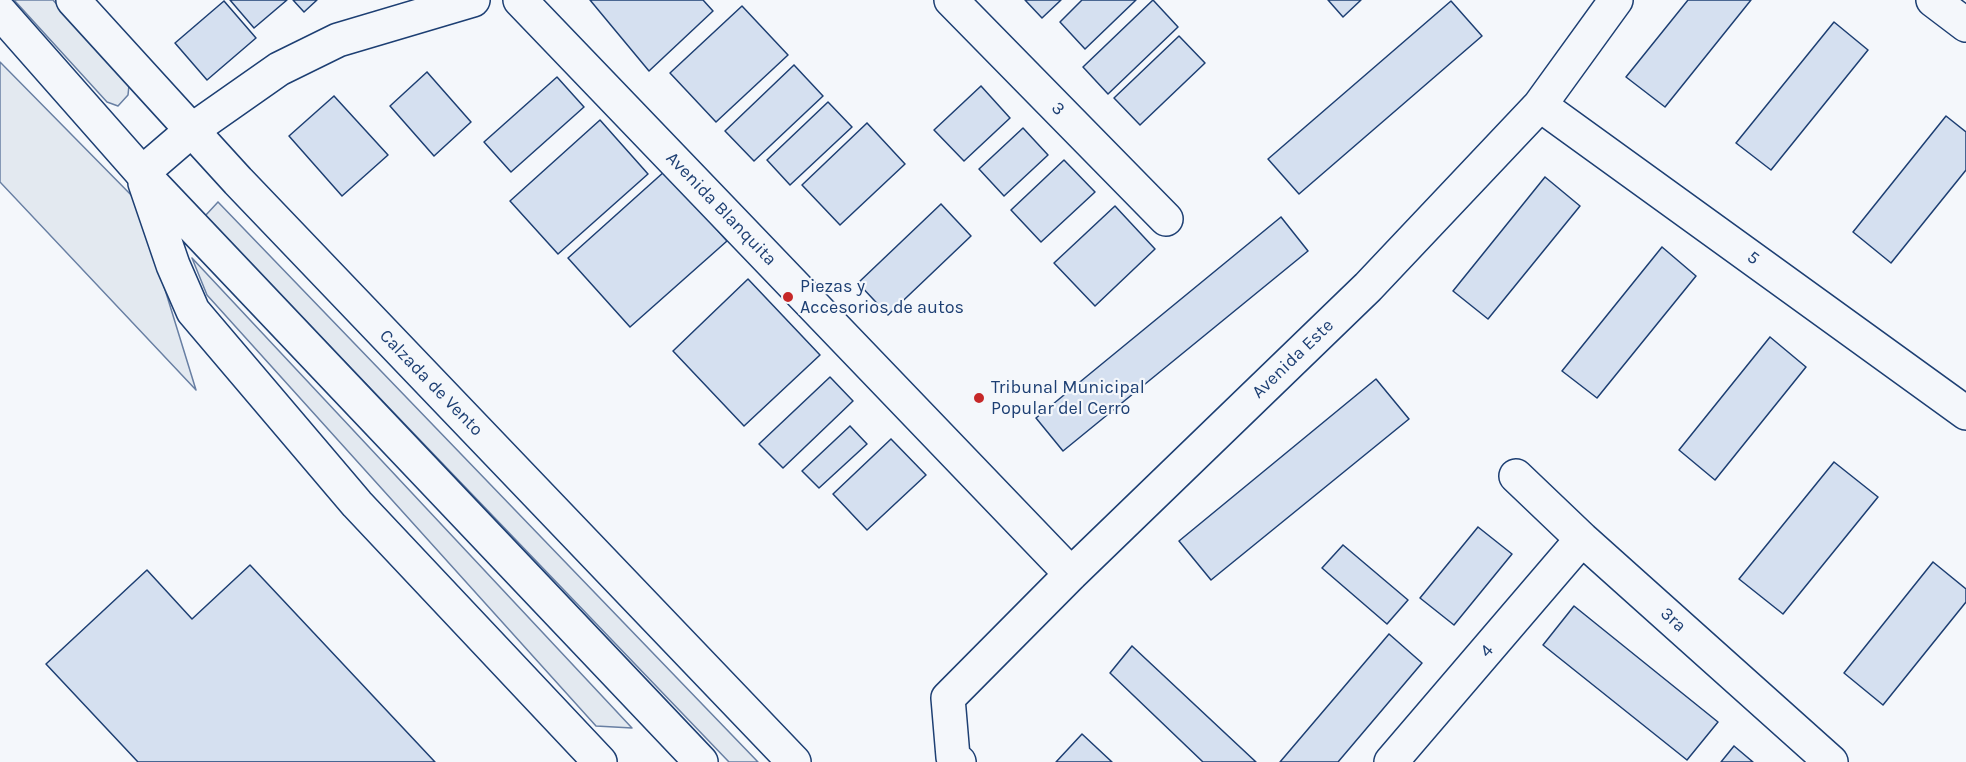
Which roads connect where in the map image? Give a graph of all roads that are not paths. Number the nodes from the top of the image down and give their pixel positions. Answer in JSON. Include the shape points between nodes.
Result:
{"nodes":[{"id":1,"x":73,"y":0,"type":"edge"},
{"id":2,"x":473,"y":0,"type":"edge"},
{"id":3,"x":520,"y":0,"type":"edge"},
{"id":4,"x":951,"y":0,"type":"edge"},
{"id":5,"x":1616,"y":0,"type":"edge"},
{"id":6,"x":1933,"y":0,"type":"edge"},
{"id":7,"x":0,"y":12,"type":"edge"},
{"id":8,"x":1966,"y":25,"type":"edge"},
{"id":9,"x":1540,"y":105,"type":"junction"},
{"id":10,"x":192,"y":130,"type":"junction"},
{"id":11,"x":142,"y":173,"type":"junction"},
{"id":12,"x":1166,"y":219,"type":"dead end"},
{"id":13,"x":1966,"y":413,"type":"edge"},
{"id":14,"x":1516,"y":476,"type":"dead end"},
{"id":15,"x":1582,"y":539,"type":"junction"},
{"id":16,"x":1071,"y":574,"type":"junction"},
{"id":17,"x":600,"y":762,"type":"edge"},
{"id":18,"x":702,"y":762,"type":"edge"},
{"id":19,"x":794,"y":762,"type":"edge"},
{"id":20,"x":959,"y":762,"type":"edge"},
{"id":21,"x":1391,"y":762,"type":"edge"},
{"id":22,"x":1831,"y":762,"type":"edge"}],
"edges":[{"from":1,"to":10,"type":"street","name":"Calzada de Vento"},
{"from":2,"to":10,"type":"street","via":[[338,40],[279,69]]},
{"from":3,"to":16,"type":"street","name":"Avenida Blanquita"},
{"from":4,"to":12,"type":"street","name":"3"},
{"from":5,"to":9,"type":"street","name":"Avenida Este"},
{"from":6,"to":8,"type":"street"},
{"from":7,"to":11,"type":"street"},
{"from":9,"to":13,"type":"street","name":"5"},
{"from":9,"to":16,"type":"street","name":"Avenida Este","via":[[1346,308]]},
{"from":10,"to":11,"type":"street"},
{"from":10,"to":19,"type":"street","name":"Calzada de Vento"},
{"from":11,"to":17,"type":"street","via":[[193,311],[357,504]]},
{"from":11,"to":18,"type":"street"},
{"from":14,"to":15,"type":"street","name":"3ra"},
{"from":15,"to":21,"type":"street","name":"4"},
{"from":15,"to":22,"type":"street","name":"3ra"},
{"from":16,"to":20,"type":"street","name":"Avenida Este","via":[[948,698],[953,757]]}]}
